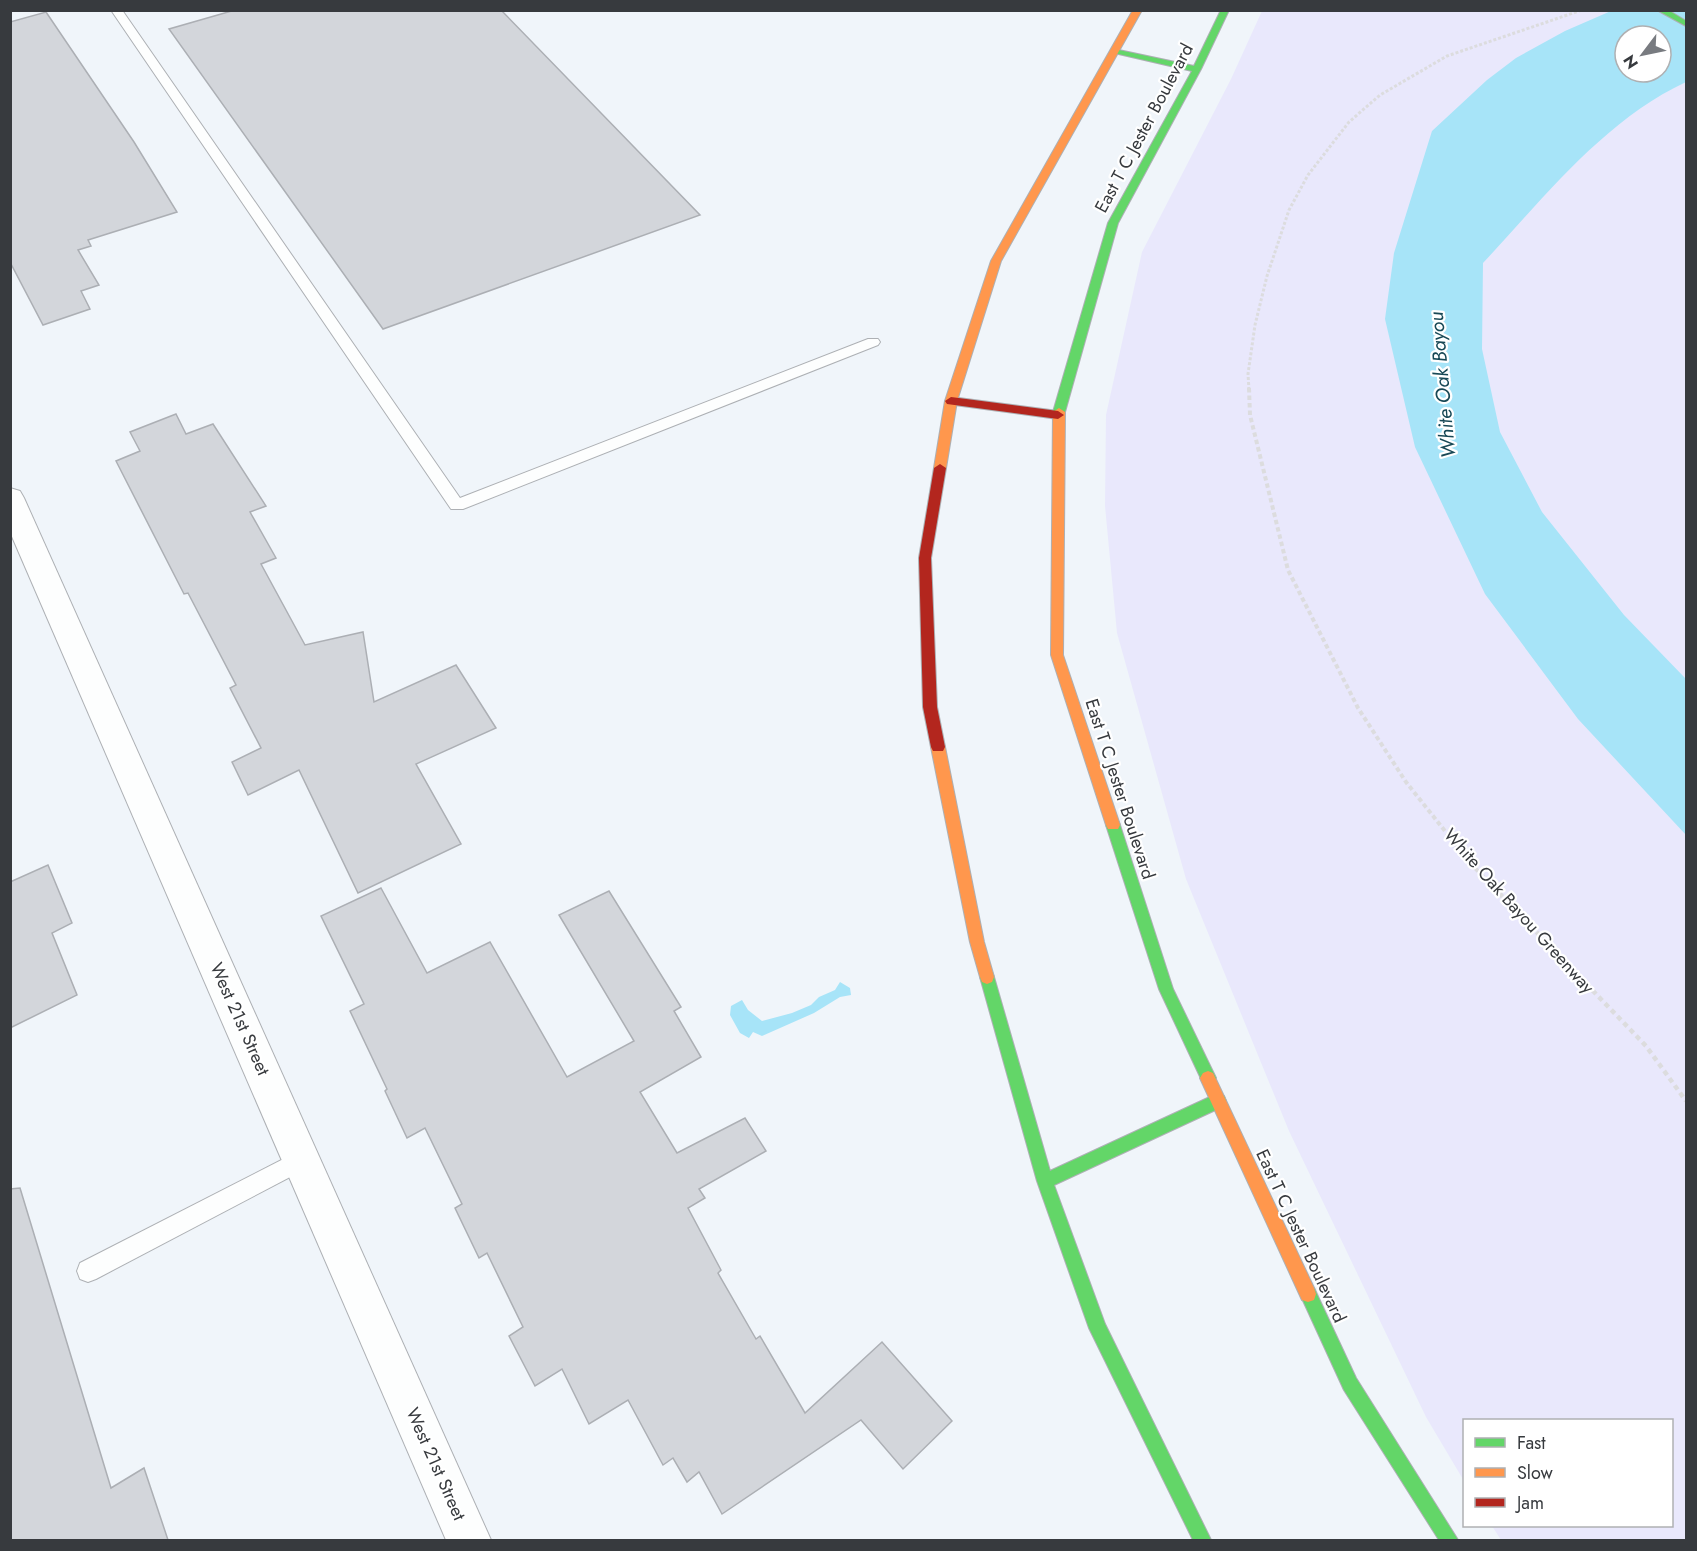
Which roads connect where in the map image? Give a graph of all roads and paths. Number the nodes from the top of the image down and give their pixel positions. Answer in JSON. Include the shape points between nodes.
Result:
{"nodes":[{"id":1,"x":116,"y":10,"type":"edge"},
{"id":2,"x":1138,"y":10,"type":"edge"},
{"id":3,"x":1225,"y":10,"type":"edge"},
{"id":4,"x":1582,"y":10,"type":"edge"},
{"id":5,"x":1661,"y":10,"type":"edge"},
{"id":6,"x":1686,"y":24,"type":"edge"},
{"id":7,"x":1114,"y":52,"type":"junction"},
{"id":8,"x":1197,"y":69,"type":"junction"},
{"id":9,"x":873,"y":342,"type":"dead end"},
{"id":10,"x":951,"y":401,"type":"junction"},
{"id":11,"x":1058,"y":416,"type":"junction"},
{"id":12,"x":10,"y":498,"type":"edge"},
{"id":13,"x":1218,"y":1101,"type":"junction"},
{"id":14,"x":1686,"y":1101,"type":"edge"},
{"id":15,"x":303,"y":1159,"type":"junction"},
{"id":16,"x":1045,"y":1181,"type":"junction"},
{"id":17,"x":88,"y":1272,"type":"dead end"},
{"id":18,"x":458,"y":1536,"type":"edge"},
{"id":19,"x":1202,"y":1540,"type":"edge"},
{"id":20,"x":1449,"y":1540,"type":"edge"}],
"edges":[{"from":1,"to":9,"type":"lane","via":[[457,505]]},
{"from":2,"to":7,"type":"street"},
{"from":3,"to":8,"type":"street","name":"East T C Jester Boulevard"},
{"from":4,"to":14,"type":"path","name":"White Oak Bayou Greenway","via":[[1447,56],[1380,95],[1349,122],[1308,175],[1289,210],[1255,325],[1248,374],[1250,415],[1288,570],[1358,708],[1406,782],[1472,865],[1646,1046]]},
{"from":5,"to":6,"type":"street"},
{"from":7,"to":8,"type":"street"},
{"from":7,"to":10,"type":"street","via":[[996,261]]},
{"from":8,"to":11,"type":"street","name":"East T C Jester Boulevard","via":[[1113,223]]},
{"from":10,"to":11,"type":"street"},
{"from":10,"to":16,"type":"street","via":[[925,558],[930,707],[977,942]]},
{"from":11,"to":13,"type":"street","name":"East T C Jester Boulevard","via":[[1058,655],[1166,989]]},
{"from":12,"to":15,"type":"street","name":"West 21st Street"},
{"from":13,"to":16,"type":"street"},
{"from":13,"to":20,"type":"street","name":"East T C Jester Boulevard","via":[[1350,1384]]},
{"from":15,"to":17,"type":"lane"},
{"from":15,"to":18,"type":"street","name":"West 21st Street"},
{"from":16,"to":19,"type":"street","via":[[1098,1328]]}]}
